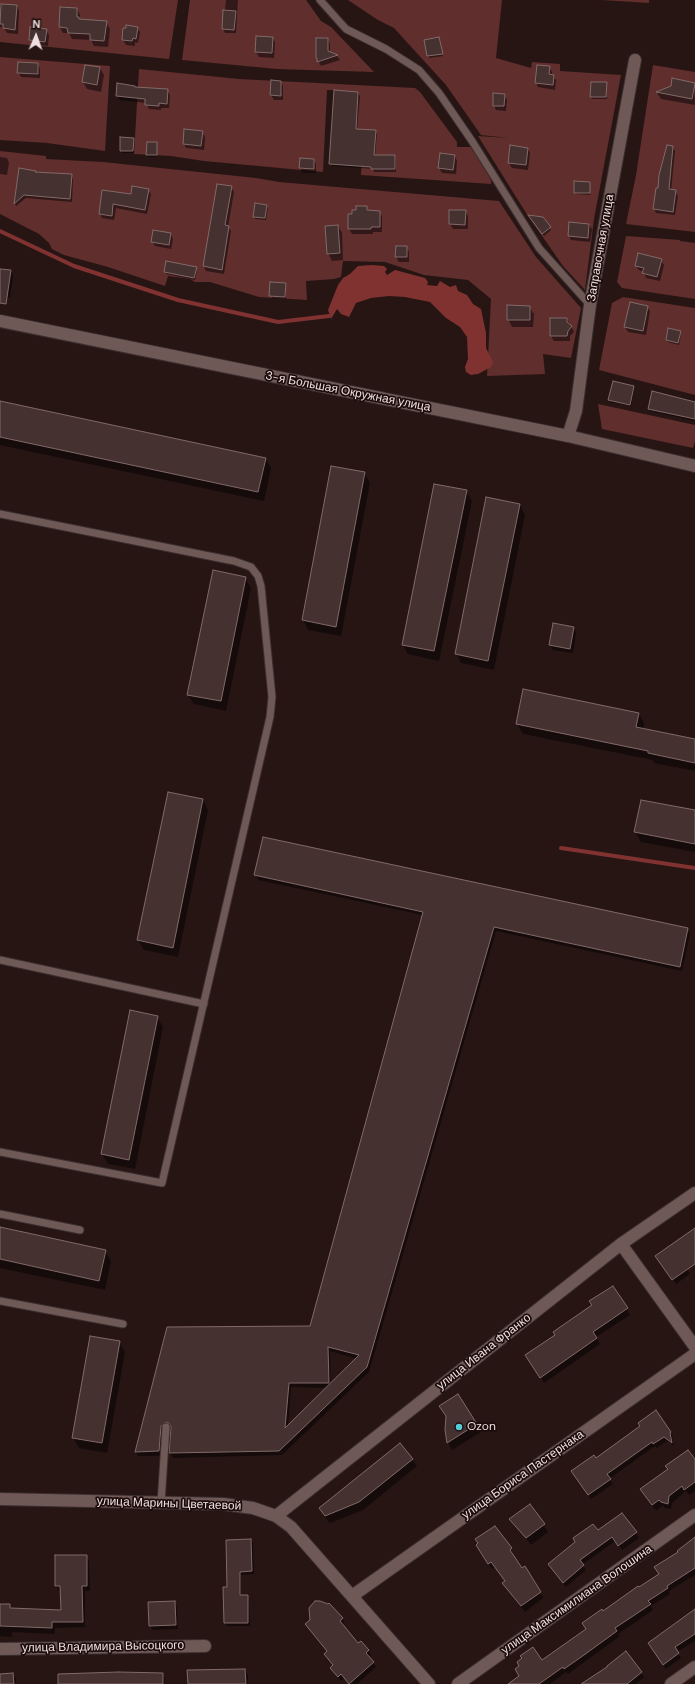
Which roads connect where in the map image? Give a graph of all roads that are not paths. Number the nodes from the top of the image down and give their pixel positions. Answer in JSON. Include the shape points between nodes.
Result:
{"nodes":[{"id":1,"x":320,"y":0,"type":"edge"},
{"id":2,"x":635,"y":60,"type":"dead end"},
{"id":3,"x":590,"y":305,"type":"junction"},
{"id":4,"x":0,"y":321,"type":"edge"},
{"id":5,"x":568,"y":436,"type":"junction"},
{"id":6,"x":695,"y":466,"type":"edge"},
{"id":7,"x":0,"y":514,"type":"edge"},
{"id":8,"x":0,"y":960,"type":"edge"},
{"id":9,"x":204,"y":1004,"type":"junction"},
{"id":10,"x":0,"y":1152,"type":"edge"},
{"id":11,"x":695,"y":1193,"type":"edge"},
{"id":12,"x":0,"y":1214,"type":"edge"},
{"id":13,"x":80,"y":1230,"type":"dead end"},
{"id":14,"x":621,"y":1244,"type":"junction"},
{"id":15,"x":0,"y":1301,"type":"edge"},
{"id":16,"x":123,"y":1324,"type":"dead end"},
{"id":17,"x":695,"y":1347,"type":"edge"},
{"id":18,"x":695,"y":1354,"type":"edge"},
{"id":19,"x":166,"y":1427,"type":"dead end"},
{"id":20,"x":0,"y":1499,"type":"edge"},
{"id":21,"x":161,"y":1503,"type":"junction"},
{"id":22,"x":695,"y":1515,"type":"edge"},
{"id":23,"x":276,"y":1516,"type":"junction"},
{"id":24,"x":352,"y":1596,"type":"junction"},
{"id":25,"x":205,"y":1646,"type":"dead end"},
{"id":26,"x":0,"y":1649,"type":"edge"},
{"id":27,"x":695,"y":1667,"type":"edge"},
{"id":28,"x":429,"y":1684,"type":"edge"},
{"id":29,"x":458,"y":1684,"type":"edge"},
{"id":30,"x":671,"y":1684,"type":"edge"}],
"edges":[{"from":1,"to":3,"type":"lane","via":[[346,29],[386,49],[419,70],[439,93],[472,141],[539,248]]},
{"from":2,"to":3,"type":"street","name":"Заправочная улица"},
{"from":3,"to":5,"type":"street","name":"Заправочная улица","via":[[576,411]]},
{"from":4,"to":5,"type":"street","name":"3-я Большая Окружная улица"},
{"from":5,"to":6,"type":"street","name":"3-я Большая Окружная улица"},
{"from":7,"to":9,"type":"lane","via":[[234,561],[251,567],[258,576],[272,698],[270,717]]},
{"from":8,"to":9,"type":"lane"},
{"from":9,"to":10,"type":"lane","via":[[162,1183]]},
{"from":11,"to":14,"type":"street","name":"улица Ивана Франко"},
{"from":12,"to":13,"type":"lane"},
{"from":14,"to":17,"type":"street"},
{"from":14,"to":23,"type":"street","name":"улица Ивана Франко"},
{"from":15,"to":16,"type":"lane"},
{"from":18,"to":24,"type":"street","name":"улица Бориса Пастернака"},
{"from":19,"to":21,"type":"lane"},
{"from":20,"to":21,"type":"street","name":"улица Марины Цветаевой"},
{"from":21,"to":23,"type":"street","name":"улица Марины Цветаевой","via":[[223,1504],[253,1508]]},
{"from":22,"to":29,"type":"street","name":"улица Максимилиана Волошина"},
{"from":23,"to":24,"type":"street","name":"улица Марины Цветаевой","via":[[291,1527]]},
{"from":24,"to":28,"type":"street","name":"улица Марины Цветаевой"},
{"from":25,"to":26,"type":"street","name":"улица Владимира Высоцкого"},
{"from":27,"to":30,"type":"street"}]}
